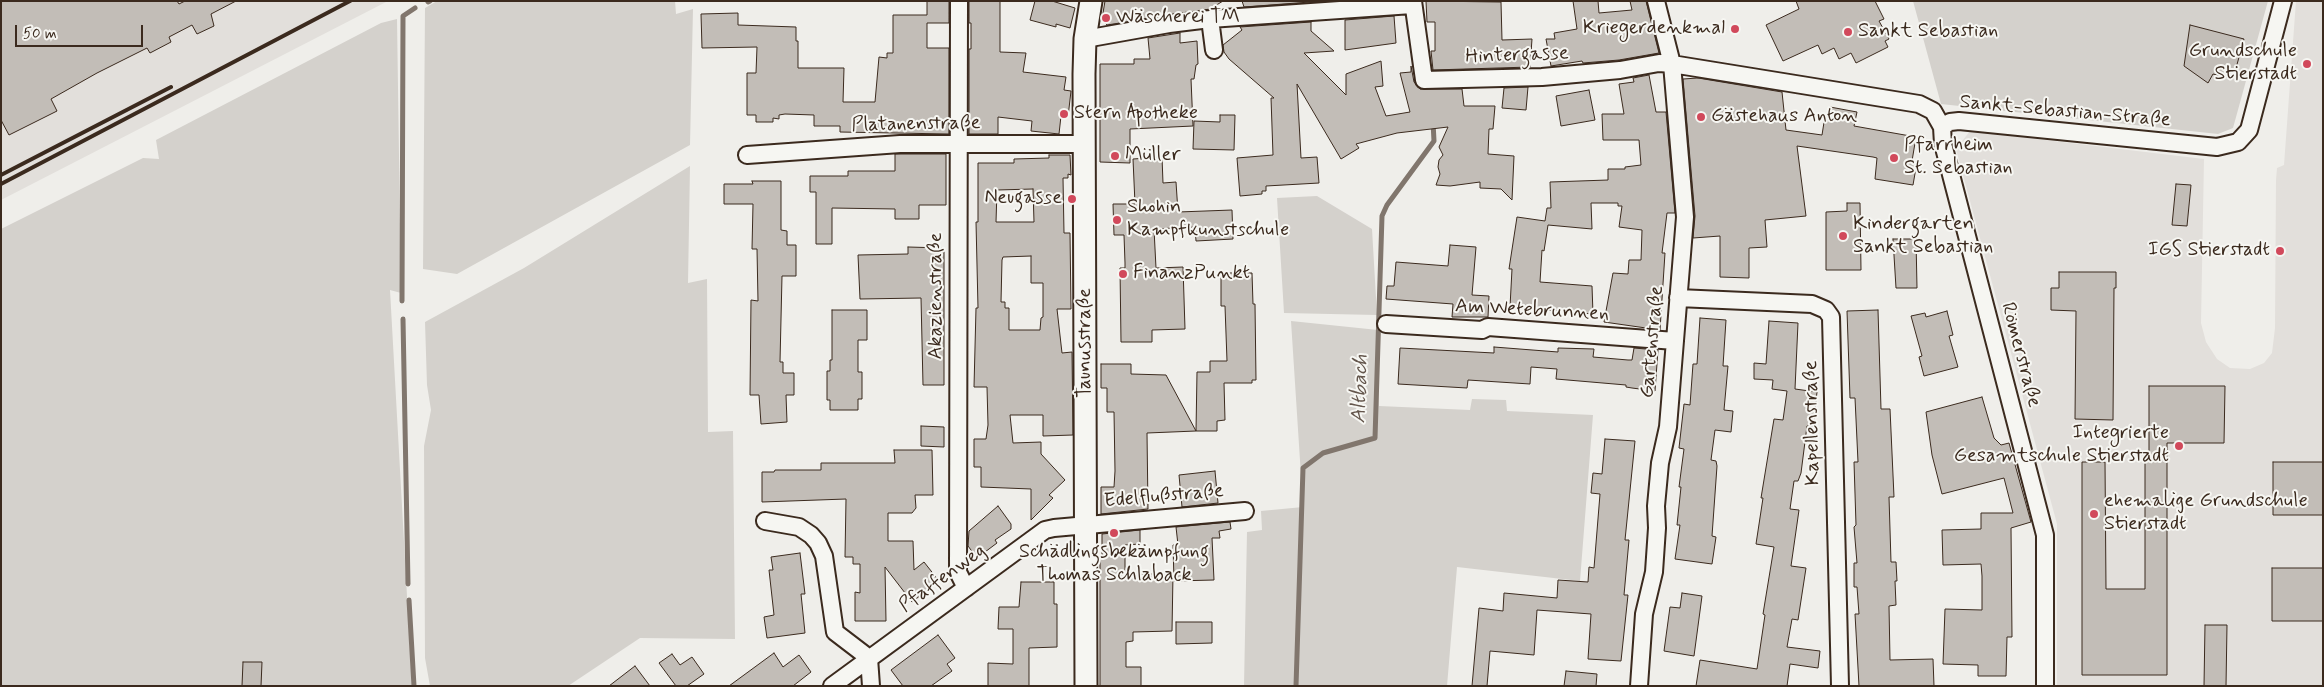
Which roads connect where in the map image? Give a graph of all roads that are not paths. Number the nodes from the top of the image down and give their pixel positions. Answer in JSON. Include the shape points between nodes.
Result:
{"nodes":[{"id":1,"x":959,"y":1,"type":"edge"},
{"id":2,"x":1091,"y":1,"type":"edge"},
{"id":3,"x":1656,"y":1,"type":"edge"},
{"id":4,"x":2282,"y":1,"type":"edge"},
{"id":5,"x":1413,"y":3,"type":"edge"},
{"id":6,"x":1210,"y":19,"type":"junction"},
{"id":7,"x":1085,"y":39,"type":"junction"},
{"id":8,"x":1214,"y":50,"type":"dead end"},
{"id":9,"x":1672,"y":64,"type":"junction"},
{"id":10,"x":1942,"y":127,"type":"junction"},
{"id":11,"x":958,"y":144,"type":"junction"},
{"id":12,"x":1085,"y":144,"type":"junction"},
{"id":13,"x":748,"y":155,"type":"dead end"},
{"id":14,"x":1678,"y":298,"type":"junction"},
{"id":15,"x":1386,"y":324,"type":"dead end"},
{"id":16,"x":1675,"y":341,"type":"junction"},
{"id":17,"x":1245,"y":511,"type":"dead end"},
{"id":18,"x":765,"y":521,"type":"dead end"},
{"id":19,"x":1087,"y":525,"type":"junction"},
{"id":20,"x":966,"y":588,"type":"junction"},
{"id":21,"x":869,"y":658,"type":"junction"},
{"id":22,"x":832,"y":686,"type":"edge"},
{"id":23,"x":871,"y":686,"type":"edge"},
{"id":24,"x":1086,"y":686,"type":"edge"},
{"id":25,"x":1639,"y":686,"type":"edge"},
{"id":26,"x":1840,"y":686,"type":"edge"},
{"id":27,"x":2045,"y":686,"type":"edge"}],
"edges":[{"from":1,"to":11,"type":"street","name":"Akazienstraße"},
{"from":2,"to":7,"type":"street","name":"Taunusstraße"},
{"from":3,"to":9,"type":"street","name":"Gartenstraße"},
{"from":4,"to":10,"type":"street","name":"Sankt-Sebastian-Straße","via":[[2249,130],[2238,142],[2230,145],[1959,121]]},
{"from":5,"to":6,"type":"street"},
{"from":5,"to":9,"type":"street","name":"Hintergasse","via":[[1424,80],[1542,77]]},
{"from":6,"to":7,"type":"street"},
{"from":6,"to":8,"type":"street"},
{"from":7,"to":12,"type":"street","name":"Taunusstraße"},
{"from":9,"to":10,"type":"street","name":"Sankt-Sebastian-Straße","via":[[1919,104],[1933,111]]},
{"from":9,"to":14,"type":"street","name":"Gartenstraße","via":[[1684,217]]},
{"from":10,"to":27,"type":"street","name":"Römerstraße","via":[[1942,144],[2045,535]]},
{"from":11,"to":12,"type":"street","name":"Platanenstraße"},
{"from":11,"to":13,"type":"street","name":"Platanenstraße","via":[[900,144]]},
{"from":11,"to":20,"type":"street","name":"Akazienstraße","via":[[958,572]]},
{"from":12,"to":19,"type":"street","name":"Taunusstraße"},
{"from":14,"to":16,"type":"street","name":"Gartenstraße"},
{"from":14,"to":26,"type":"street","name":"Kapellenstraße","via":[[1812,304],[1826,310],[1831,317]]},
{"from":15,"to":16,"type":"street","name":"Am Wetebrunnen","via":[[1482,330],[1488,327]]},
{"from":16,"to":25,"type":"street","name":"Gartenstraße","via":[[1668,427],[1660,463],[1656,506],[1654,572],[1644,614]]},
{"from":17,"to":19,"type":"street","name":"Edelflußstraße"},
{"from":18,"to":21,"type":"street","via":[[799,527],[818,543],[824,556],[835,632]]},
{"from":19,"to":20,"type":"street","name":"Pfaffenweg","via":[[1046,530]]},
{"from":19,"to":24,"type":"street","name":"Taunusstraße"},
{"from":20,"to":21,"type":"street","name":"Pfaffenweg"},
{"from":21,"to":22,"type":"street","name":"Pfaffenweg"},
{"from":21,"to":23,"type":"street"}]}
